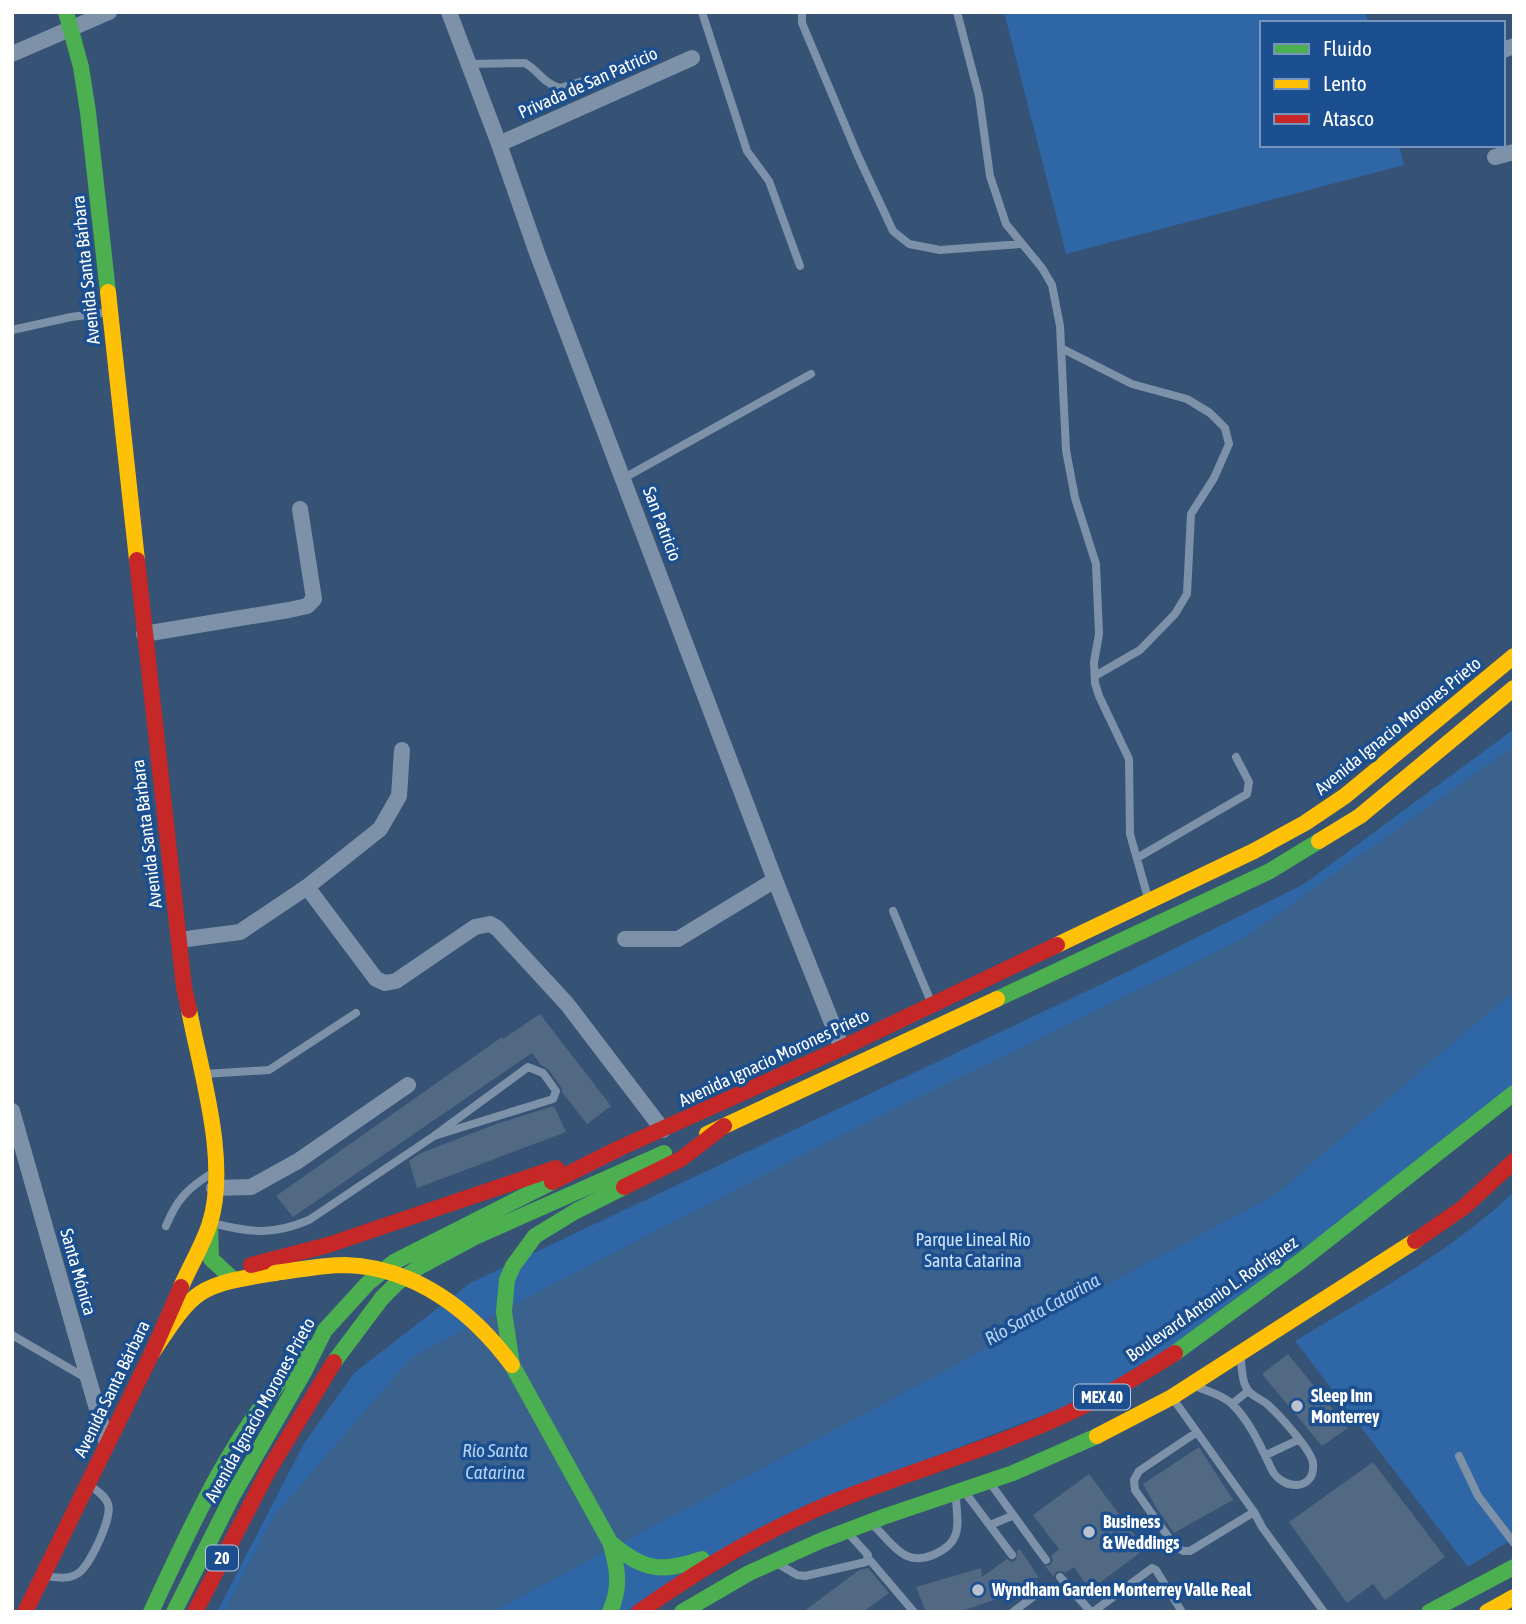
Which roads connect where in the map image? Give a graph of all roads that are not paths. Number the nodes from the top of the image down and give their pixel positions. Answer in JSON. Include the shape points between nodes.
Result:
{"nodes":[{"id":1,"x":66,"y":12,"type":"edge"},
{"id":2,"x":109,"y":12,"type":"edge"},
{"id":3,"x":449,"y":12,"type":"edge"},
{"id":4,"x":702,"y":12,"type":"edge"},
{"id":5,"x":802,"y":12,"type":"edge"},
{"id":6,"x":957,"y":12,"type":"edge"},
{"id":7,"x":70,"y":30,"type":"junction"},
{"id":8,"x":12,"y":54,"type":"edge"},
{"id":9,"x":692,"y":58,"type":"dead end"},
{"id":10,"x":468,"y":64,"type":"junction"},
{"id":11,"x":629,"y":67,"type":"dead end"},
{"id":12,"x":499,"y":144,"type":"junction"},
{"id":13,"x":1514,"y":152,"type":"edge"},
{"id":14,"x":1495,"y":157,"type":"dead end"},
{"id":15,"x":1020,"y":244,"type":"junction"},
{"id":16,"x":800,"y":265,"type":"dead end"},
{"id":17,"x":110,"y":312,"type":"junction"},
{"id":18,"x":12,"y":330,"type":"edge"},
{"id":19,"x":1061,"y":348,"type":"junction"},
{"id":20,"x":811,"y":374,"type":"dead end"},
{"id":21,"x":624,"y":478,"type":"junction"},
{"id":22,"x":300,"y":509,"type":"dead end"},
{"id":23,"x":144,"y":634,"type":"junction"},
{"id":24,"x":1514,"y":656,"type":"edge"},
{"id":25,"x":1095,"y":676,"type":"junction"},
{"id":26,"x":1514,"y":688,"type":"edge"},
{"id":27,"x":402,"y":750,"type":"dead end"},
{"id":28,"x":1236,"y":757,"type":"dead end"},
{"id":29,"x":1137,"y":858,"type":"junction"},
{"id":30,"x":775,"y":880,"type":"junction"},
{"id":31,"x":307,"y":887,"type":"junction"},
{"id":32,"x":1149,"y":901,"type":"junction"},
{"id":33,"x":894,"y":911,"type":"dead end"},
{"id":34,"x":625,"y":939,"type":"dead end"},
{"id":35,"x":179,"y":940,"type":"junction"},
{"id":36,"x":933,"y":1005,"type":"junction"},
{"id":37,"x":356,"y":1013,"type":"dead end"},
{"id":38,"x":842,"y":1048,"type":"junction"},
{"id":39,"x":202,"y":1074,"type":"junction"},
{"id":40,"x":408,"y":1085,"type":"dead end"},
{"id":41,"x":1514,"y":1093,"type":"edge"},
{"id":42,"x":12,"y":1111,"type":"edge"},
{"id":43,"x":724,"y":1126,"type":"junction"},
{"id":44,"x":663,"y":1130,"type":"junction"},
{"id":45,"x":434,"y":1136,"type":"junction"},
{"id":46,"x":621,"y":1148,"type":"junction"},
{"id":47,"x":1514,"y":1161,"type":"edge"},
{"id":48,"x":217,"y":1169,"type":"junction"},
{"id":49,"x":214,"y":1188,"type":"junction"},
{"id":50,"x":210,"y":1222,"type":"junction"},
{"id":51,"x":166,"y":1226,"type":"dead end"},
{"id":52,"x":210,"y":1247,"type":"junction"},
{"id":53,"x":234,"y":1280,"type":"junction"},
{"id":54,"x":325,"y":1330,"type":"junction"},
{"id":55,"x":12,"y":1335,"type":"edge"},
{"id":56,"x":152,"y":1353,"type":"junction"},
{"id":57,"x":1240,"y":1353,"type":"junction"},
{"id":58,"x":512,"y":1365,"type":"junction"},
{"id":59,"x":88,"y":1380,"type":"junction"},
{"id":60,"x":1192,"y":1384,"type":"junction"},
{"id":61,"x":1248,"y":1391,"type":"junction"},
{"id":62,"x":1172,"y":1397,"type":"junction"},
{"id":63,"x":1232,"y":1404,"type":"junction"},
{"id":64,"x":291,"y":1428,"type":"junction"},
{"id":65,"x":1197,"y":1432,"type":"junction"},
{"id":66,"x":1298,"y":1440,"type":"junction"},
{"id":67,"x":107,"y":1444,"type":"junction"},
{"id":68,"x":1266,"y":1455,"type":"junction"},
{"id":69,"x":1459,"y":1456,"type":"dead end"},
{"id":70,"x":989,"y":1482,"type":"junction"},
{"id":71,"x":87,"y":1483,"type":"junction"},
{"id":72,"x":959,"y":1491,"type":"junction"},
{"id":73,"x":1254,"y":1511,"type":"junction"},
{"id":74,"x":1012,"y":1516,"type":"junction"},
{"id":75,"x":870,"y":1521,"type":"junction"},
{"id":76,"x":990,"y":1525,"type":"junction"},
{"id":77,"x":845,"y":1531,"type":"junction"},
{"id":78,"x":610,"y":1542,"type":"junction"},
{"id":79,"x":1514,"y":1543,"type":"edge"},
{"id":80,"x":735,"y":1548,"type":"junction"},
{"id":81,"x":1012,"y":1555,"type":"dead end"},
{"id":82,"x":869,"y":1559,"type":"junction"},
{"id":83,"x":1046,"y":1559,"type":"dead end"},
{"id":84,"x":775,"y":1561,"type":"junction"},
{"id":85,"x":1514,"y":1567,"type":"edge"},
{"id":86,"x":41,"y":1576,"type":"junction"},
{"id":87,"x":1060,"y":1577,"type":"dead end"},
{"id":88,"x":1032,"y":1583,"type":"dead end"},
{"id":89,"x":1514,"y":1597,"type":"edge"},
{"id":90,"x":25,"y":1612,"type":"edge"},
{"id":91,"x":151,"y":1612,"type":"edge"},
{"id":92,"x":174,"y":1612,"type":"edge"},
{"id":93,"x":195,"y":1612,"type":"edge"},
{"id":94,"x":209,"y":1612,"type":"edge"},
{"id":95,"x":610,"y":1612,"type":"edge"},
{"id":96,"x":639,"y":1612,"type":"edge"},
{"id":97,"x":682,"y":1612,"type":"edge"},
{"id":98,"x":914,"y":1612,"type":"edge"},
{"id":99,"x":1013,"y":1612,"type":"edge"},
{"id":100,"x":1092,"y":1612,"type":"edge"},
{"id":101,"x":1182,"y":1612,"type":"edge"},
{"id":102,"x":1324,"y":1612,"type":"edge"},
{"id":103,"x":1429,"y":1612,"type":"edge"},
{"id":104,"x":1487,"y":1612,"type":"edge"}],
"edges":[{"from":1,"to":7,"type":"main road","name":"Avenida Santa Bárbara"},
{"from":2,"to":7,"type":"street"},
{"from":3,"to":10,"type":"street","name":"San Patricio"},
{"from":4,"to":16,"type":"lane","via":[[747,151],[769,181]]},
{"from":5,"to":15,"type":"lane","via":[[802,23],[832,96],[893,230],[909,244],[940,250]]},
{"from":6,"to":15,"type":"lane","via":[[979,96],[990,176],[1006,223]]},
{"from":7,"to":8,"type":"street"},
{"from":7,"to":17,"type":"main road","name":"Avenida Santa Bárbara","via":[[81,67]]},
{"from":9,"to":12,"type":"street","name":"Privada de San Patricio"},
{"from":10,"to":11,"type":"lane","via":[[524,63],[550,86],[560,88]]},
{"from":10,"to":12,"type":"street","name":"San Patricio"},
{"from":12,"to":21,"type":"street","name":"San Patricio"},
{"from":13,"to":14,"type":"street"},
{"from":15,"to":19,"type":"lane","via":[[1052,285]]},
{"from":17,"to":18,"type":"lane"},
{"from":17,"to":23,"type":"main road","name":"Avenida Santa Bárbara"},
{"from":19,"to":25,"type":"lane","via":[[1066,450],[1075,498],[1096,564],[1099,634]]},
{"from":19,"to":25,"type":"lane","via":[[1132,384],[1187,399],[1225,428],[1229,444],[1192,514],[1187,594],[1175,614],[1140,650]]},
{"from":20,"to":21,"type":"lane"},
{"from":21,"to":30,"type":"street","name":"San Patricio"},
{"from":22,"to":23,"type":"street","via":[[311,603]]},
{"from":23,"to":35,"type":"main road","name":"Avenida Santa Bárbara"},
{"from":24,"to":32,"type":"main road","name":"Avenida Ignacio Morones Prieto","via":[[1345,796],[1305,823]]},
{"from":25,"to":29,"type":"lane","via":[[1099,696],[1129,759],[1129,823]]},
{"from":26,"to":43,"type":"main road","name":"Avenida Ignacio Morones Prieto","via":[[1360,816],[1270,872]]},
{"from":27,"to":31,"type":"street","via":[[398,796],[380,829]]},
{"from":28,"to":29,"type":"lane","via":[[1249,782],[1247,794]]},
{"from":29,"to":32,"type":"lane"},
{"from":30,"to":34,"type":"street","via":[[678,939]]},
{"from":30,"to":38,"type":"street","name":"San Patricio"},
{"from":31,"to":35,"type":"street","via":[[240,932]]},
{"from":31,"to":44,"type":"street","via":[[376,979],[385,983],[396,981],[475,927],[490,924],[497,928],[567,1004]]},
{"from":32,"to":36,"type":"main road","name":"Avenida Ignacio Morones Prieto"},
{"from":33,"to":36,"type":"lane"},
{"from":35,"to":39,"type":"main road","name":"Avenida Santa Bárbara"},
{"from":36,"to":38,"type":"main road","name":"Avenida Ignacio Morones Prieto"},
{"from":37,"to":39,"type":"lane","via":[[270,1070]]},
{"from":38,"to":44,"type":"main road","name":"Avenida Ignacio Morones Prieto"},
{"from":39,"to":48,"type":"main road","name":"Avenida Santa Bárbara"},
{"from":40,"to":49,"type":"street","via":[[298,1161],[251,1187]]},
{"from":41,"to":80,"type":"main road","name":"Boulevard Antonio L. Rodríguez","number":"MEX 40","via":[[1168,1359],[1104,1396],[1002,1442],[824,1506]]},
{"from":42,"to":59,"type":"street","name":"Santa Mónica"},
{"from":43,"to":58,"type":"main road","via":[[681,1159],[535,1236],[507,1280],[503,1312]]},
{"from":43,"to":64,"type":"main road","name":"Avenida Ignacio Morones Prieto","via":[[486,1233],[404,1277],[371,1312]]},
{"from":44,"to":46,"type":"main road","name":"Avenida Ignacio Morones Prieto"},
{"from":45,"to":45,"type":"lane","via":[[552,1099],[556,1091],[543,1073],[528,1067]]},
{"from":45,"to":50,"type":"lane","via":[[309,1220],[288,1229],[243,1230]]},
{"from":46,"to":52,"type":"main road","via":[[312,1251],[234,1265],[221,1262]]},
{"from":46,"to":54,"type":"main road","name":"Avenida Ignacio Morones Prieto","via":[[394,1262]]},
{"from":47,"to":57,"type":"main road","number":"MEX 40","via":[[1434,1229]]},
{"from":48,"to":49,"type":"main road","name":"Avenida Santa Bárbara"},
{"from":48,"to":51,"type":"lane","via":[[191,1186]]},
{"from":49,"to":50,"type":"main road","name":"Avenida Santa Bárbara"},
{"from":50,"to":52,"type":"main road"},
{"from":50,"to":56,"type":"main road","name":"Avenida Santa Bárbara"},
{"from":52,"to":53,"type":"main road","via":[[213,1262]]},
{"from":53,"to":56,"type":"main road","via":[[190,1300]]},
{"from":53,"to":58,"type":"main road","bridge":true,"via":[[334,1265],[398,1274],[458,1308]]},
{"from":54,"to":91,"type":"main road","via":[[282,1374],[227,1453]]},
{"from":54,"to":92,"type":"main road","name":"Avenida Ignacio Morones Prieto"},
{"from":55,"to":59,"type":"lane"},
{"from":56,"to":67,"type":"main road","name":"Avenida Santa Bárbara"},
{"from":57,"to":60,"type":"main road","number":"MEX 40"},
{"from":57,"to":61,"type":"lane"},
{"from":58,"to":78,"type":"main road"},
{"from":59,"to":67,"type":"street","name":"Santa Mónica"},
{"from":60,"to":62,"type":"main road","number":"MEX 40"},
{"from":60,"to":63,"type":"lane"},
{"from":61,"to":63,"type":"lane"},
{"from":61,"to":66,"type":"lane","via":[[1268,1405]]},
{"from":62,"to":65,"type":"lane"},
{"from":62,"to":70,"type":"main road","number":"MEX 40","via":[[1084,1444]]},
{"from":63,"to":68,"type":"lane"},
{"from":64,"to":93,"type":"main road","name":"Avenida Ignacio Morones Prieto","number":"20"},
{"from":64,"to":94,"type":"main road","via":[[287,1465]]},
{"from":65,"to":73,"type":"lane"},
{"from":65,"to":73,"type":"lane","via":[[1139,1471],[1134,1480],[1135,1490],[1174,1545],[1190,1551]]},
{"from":66,"to":68,"type":"lane"},
{"from":66,"to":68,"type":"lane","via":[[1313,1463],[1310,1479],[1303,1483],[1293,1487],[1282,1483]]},
{"from":67,"to":71,"type":"main road","name":"Avenida Santa Bárbara"},
{"from":69,"to":79,"type":"lane","via":[[1478,1496]]},
{"from":70,"to":72,"type":"main road","number":"MEX 40"},
{"from":70,"to":74,"type":"lane"},
{"from":71,"to":86,"type":"main road","name":"Avenida Santa Bárbara"},
{"from":71,"to":86,"type":"lane","via":[[105,1497],[109,1519],[85,1567],[76,1575]]},
{"from":72,"to":75,"type":"main road","number":"MEX 40"},
{"from":72,"to":75,"type":"lane","via":[[956,1536],[931,1556],[907,1556]]},
{"from":72,"to":76,"type":"lane"},
{"from":73,"to":102,"type":"lane"},
{"from":74,"to":76,"type":"lane"},
{"from":74,"to":83,"type":"lane"},
{"from":75,"to":77,"type":"main road","number":"MEX 40"},
{"from":76,"to":81,"type":"lane"},
{"from":77,"to":82,"type":"lane"},
{"from":77,"to":84,"type":"main road","number":"MEX 40"},
{"from":78,"to":80,"type":"main road","via":[[630,1560],[659,1570]]},
{"from":78,"to":95,"type":"main road","via":[[619,1589]]},
{"from":80,"to":96,"type":"main road","name":"Boulevard Antonio L. Rodríguez","number":"MEX 40"},
{"from":82,"to":84,"type":"lane","via":[[805,1576]]},
{"from":82,"to":98,"type":"lane"},
{"from":84,"to":97,"type":"main road","number":"MEX 40"},
{"from":85,"to":103,"type":"main road"},
{"from":86,"to":90,"type":"main road","name":"Avenida Santa Bárbara"},
{"from":87,"to":100,"type":"lane"},
{"from":88,"to":99,"type":"lane","via":[[1034,1596]]},
{"from":89,"to":104,"type":"main road"},
{"from":100,"to":101,"type":"lane","via":[[1152,1568]]}]}
